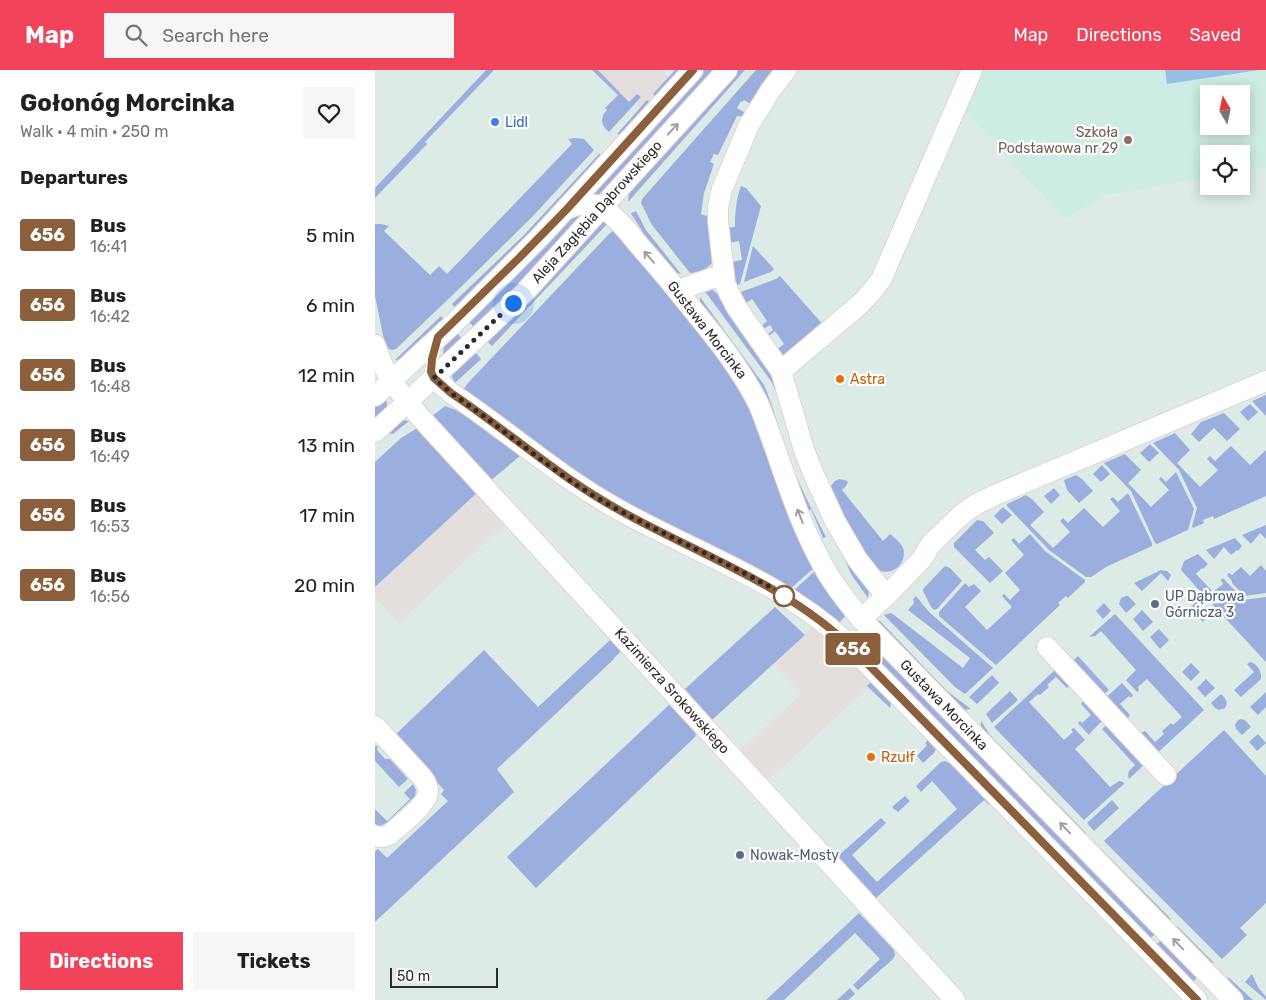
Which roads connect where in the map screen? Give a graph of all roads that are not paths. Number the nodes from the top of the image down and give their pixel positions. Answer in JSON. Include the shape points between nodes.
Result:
{"nodes":[{"id":1,"x":693,"y":70,"type":"edge"},
{"id":2,"x":727,"y":70,"type":"edge"},
{"id":3,"x":786,"y":70,"type":"edge"},
{"id":4,"x":972,"y":70,"type":"edge"},
{"id":5,"x":602,"y":207,"type":"junction"},
{"id":6,"x":567,"y":209,"type":"junction"},
{"id":7,"x":724,"y":274,"type":"junction"},
{"id":8,"x":680,"y":292,"type":"junction"},
{"id":9,"x":438,"y":337,"type":"junction"},
{"id":10,"x":375,"y":345,"type":"edge"},
{"id":11,"x":781,"y":371,"type":"junction"},
{"id":12,"x":434,"y":378,"type":"junction"},
{"id":13,"x":392,"y":381,"type":"junction"},
{"id":14,"x":1266,"y":381,"type":"edge"},
{"id":15,"x":375,"y":396,"type":"edge"},
{"id":16,"x":407,"y":402,"type":"junction"},
{"id":17,"x":375,"y":432,"type":"edge"},
{"id":18,"x":886,"y":596,"type":"junction"},
{"id":19,"x":861,"y":619,"type":"junction"},
{"id":20,"x":1047,"y":647,"type":"dead end"},
{"id":21,"x":375,"y":726,"type":"edge"},
{"id":22,"x":1165,"y":775,"type":"dead end"},
{"id":23,"x":375,"y":836,"type":"edge"},
{"id":24,"x":1212,"y":979,"type":"junction"},
{"id":25,"x":1195,"y":998,"type":"edge"},
{"id":26,"x":955,"y":1000,"type":"edge"},
{"id":27,"x":1233,"y":1000,"type":"edge"}],
"edges":[{"from":1,"to":6,"type":"street","name":"Aleja Zagłębia Dąbrowskiego"},
{"from":5,"to":2,"type":"street","name":"Aleja Zagłębia Dąbrowskiego","one_way":true},
{"from":3,"to":7,"type":"street","via":[[749,126],[722,189],[718,221]]},
{"from":4,"to":11,"type":"street","via":[[881,280],[859,306]]},
{"from":5,"to":6,"type":"street","via":[[577,204]]},
{"from":8,"to":5,"type":"street","name":"Gustawa Morcinka","one_way":true},
{"from":5,"to":12,"type":"street","name":"Aleja Zagłębia Dąbrowskiego","via":[[524,293]]},
{"from":6,"to":9,"type":"street","name":"Aleja Zagłębia Dąbrowskiego"},
{"from":7,"to":8,"type":"street"},
{"from":7,"to":11,"type":"street","via":[[737,308]]},
{"from":19,"to":8,"type":"street","name":"Gustawa Morcinka","one_way":true,"via":[[817,554],[765,419],[747,382]]},
{"from":9,"to":12,"type":"street","via":[[432,359]]},
{"from":9,"to":13,"type":"street","name":"Aleja Zagłębia Dąbrowskiego"},
{"from":10,"to":13,"type":"street","name":"Kazimierza Srokowskiego"},
{"from":11,"to":18,"type":"street","via":[[803,447],[832,513],[857,559]]},
{"from":12,"to":16,"type":"street","name":"Aleja Zagłębia Dąbrowskiego"},
{"from":12,"to":25,"type":"street","name":"Gustawa Morcinka","via":[[598,498],[773,589],[827,625]]},
{"from":13,"to":15,"type":"street","name":"Aleja Zagłębia Dąbrowskiego"},
{"from":13,"to":16,"type":"street","name":"Kazimierza Srokowskiego"},
{"from":14,"to":18,"type":"street","via":[[975,505],[931,544]]},
{"from":16,"to":17,"type":"street","name":"Aleja Zagłębia Dąbrowskiego"},
{"from":16,"to":26,"type":"street","name":"Kazimierza Srokowskiego"},
{"from":18,"to":19,"type":"street"},
{"from":24,"to":19,"type":"street","name":"Gustawa Morcinka","one_way":true},
{"from":20,"to":22,"type":"street"},
{"from":21,"to":23,"type":"street","via":[[422,777],[429,791],[422,805],[389,835]]},
{"from":24,"to":25,"type":"street"},
{"from":24,"to":27,"type":"street","name":"Gustawa Morcinka"}]}
